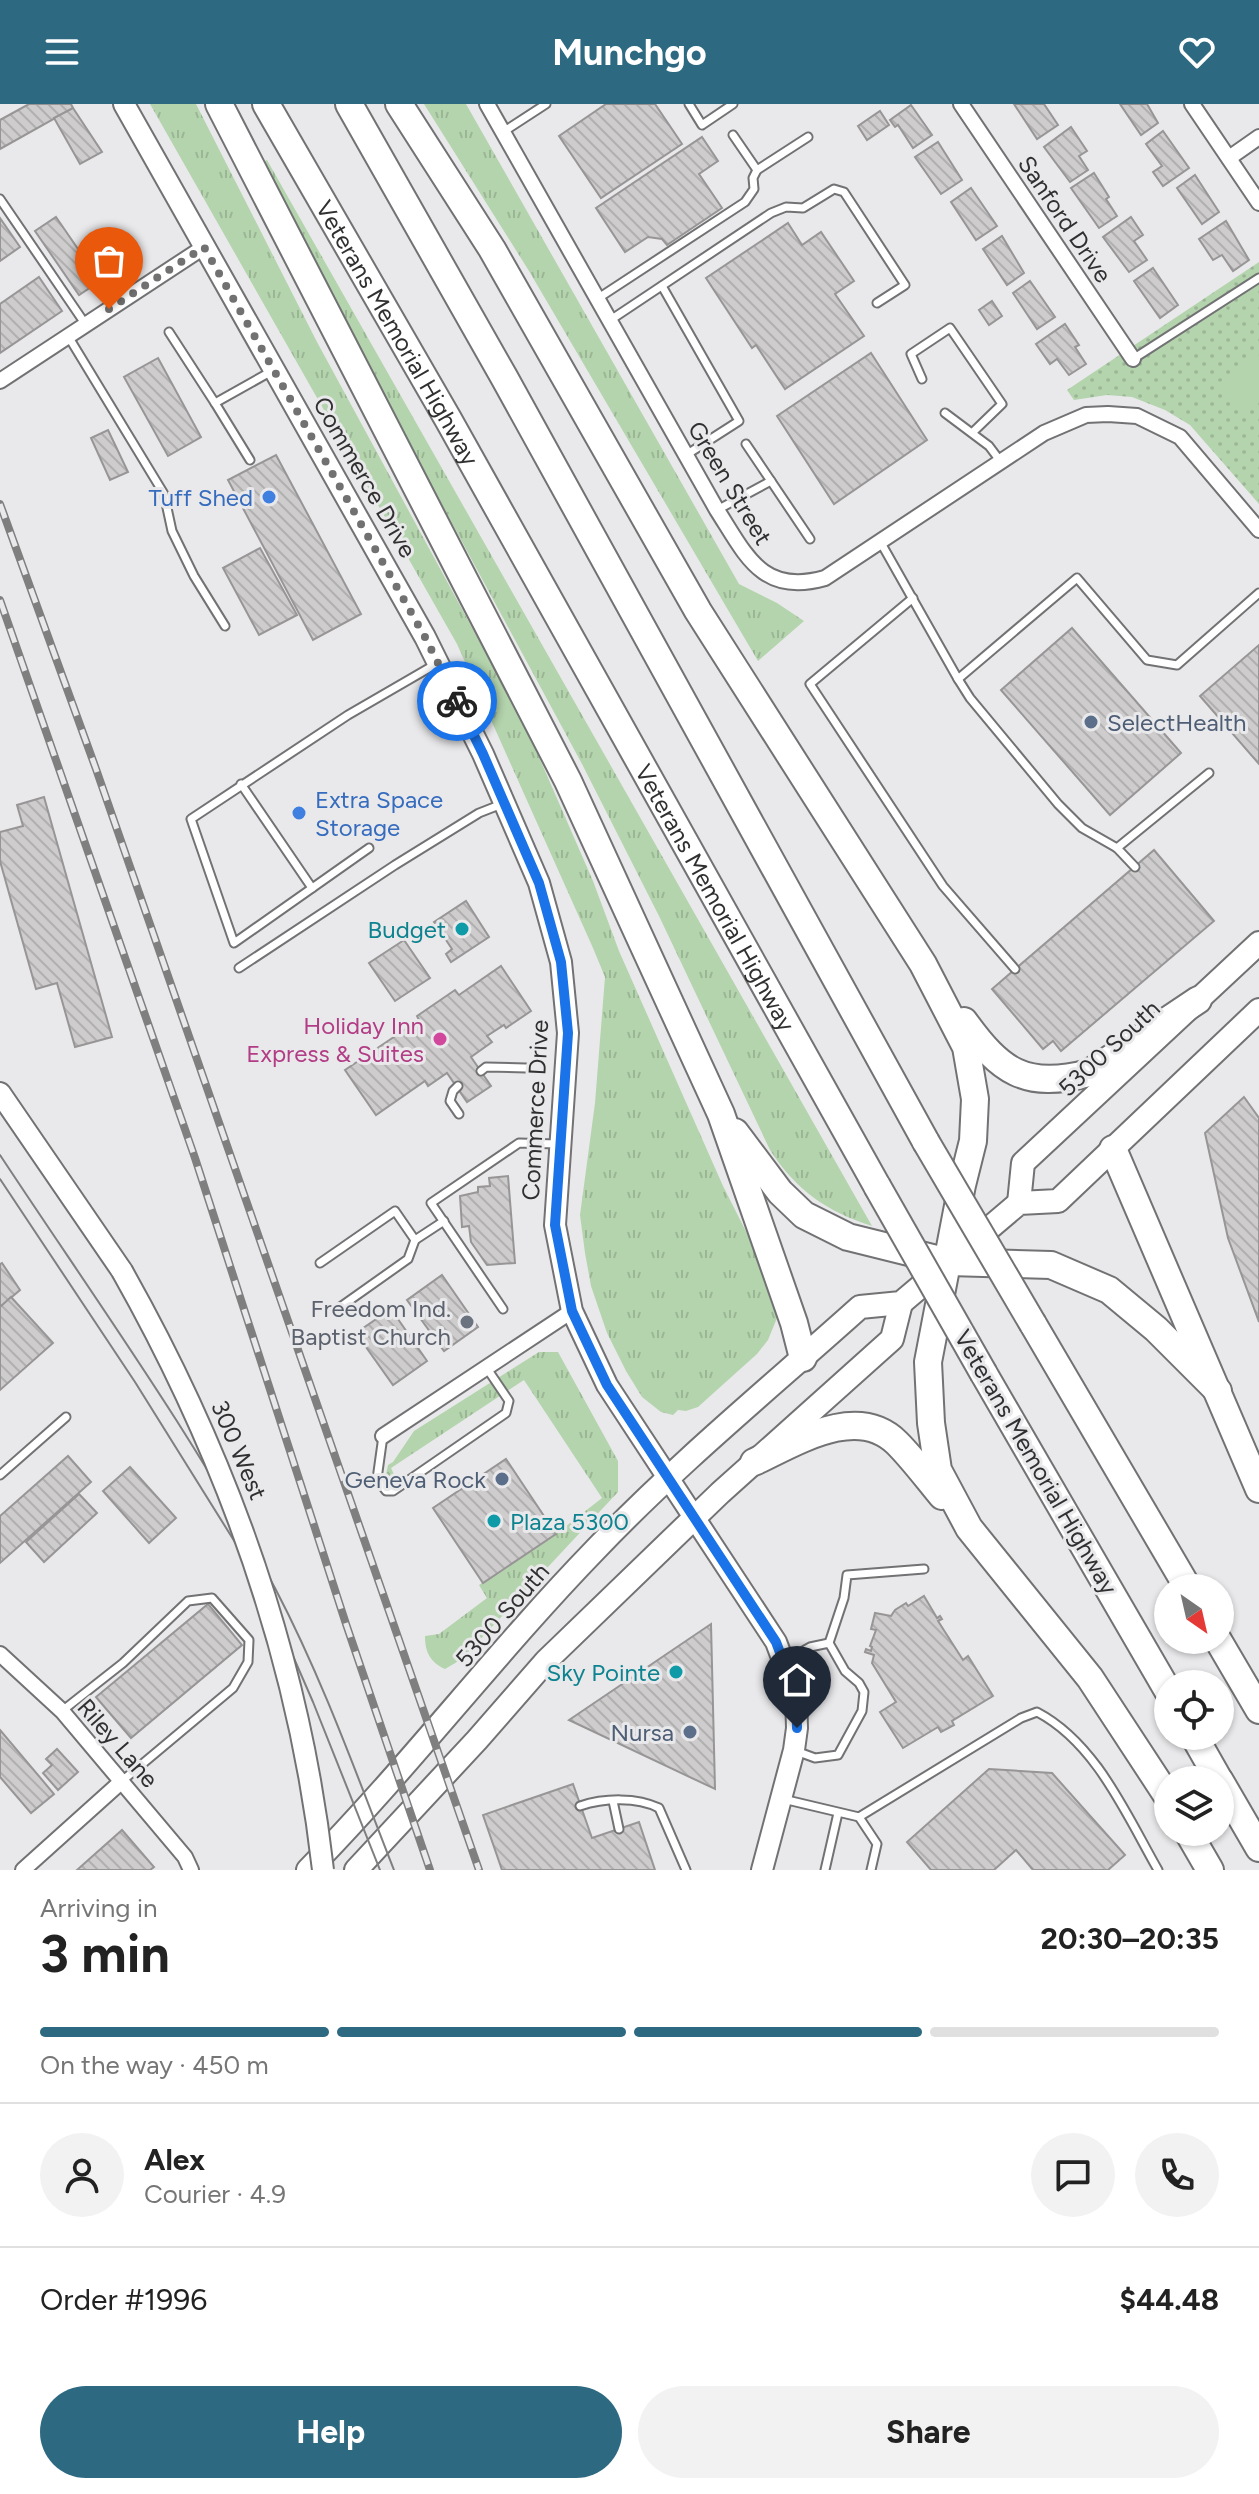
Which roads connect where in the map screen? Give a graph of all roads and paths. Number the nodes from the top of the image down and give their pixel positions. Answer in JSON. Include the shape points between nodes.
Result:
{"nodes":[{"id":1,"x":124,"y":104,"type":"edge"},
{"id":2,"x":219,"y":104,"type":"edge"},
{"id":3,"x":266,"y":104,"type":"edge"},
{"id":4,"x":349,"y":104,"type":"edge"},
{"id":5,"x":399,"y":104,"type":"edge"},
{"id":6,"x":487,"y":104,"type":"edge"},
{"id":7,"x":546,"y":104,"type":"edge"},
{"id":8,"x":689,"y":104,"type":"edge"},
{"id":9,"x":733,"y":104,"type":"edge"},
{"id":10,"x":961,"y":104,"type":"edge"},
{"id":11,"x":1192,"y":104,"type":"edge"},
{"id":12,"x":503,"y":132,"type":"junction"},
{"id":13,"x":733,"y":135,"type":"dead end"},
{"id":14,"x":808,"y":137,"type":"dead end"},
{"id":15,"x":1259,"y":137,"type":"edge"},
{"id":16,"x":1229,"y":158,"type":"junction"},
{"id":17,"x":757,"y":170,"type":"junction"},
{"id":18,"x":0,"y":199,"type":"edge"},
{"id":19,"x":1259,"y":203,"type":"edge"},
{"id":20,"x":204,"y":247,"type":"junction"},
{"id":21,"x":1259,"y":278,"type":"edge"},
{"id":22,"x":662,"y":286,"type":"junction"},
{"id":23,"x":597,"y":299,"type":"junction"},
{"id":24,"x":877,"y":303,"type":"dead end"},
{"id":25,"x":609,"y":321,"type":"junction"},
{"id":26,"x":86,"y":325,"type":"junction"},
{"id":27,"x":169,"y":332,"type":"dead end"},
{"id":28,"x":68,"y":336,"type":"junction"},
{"id":29,"x":1133,"y":359,"type":"joint"},
{"id":30,"x":274,"y":370,"type":"junction"},
{"id":31,"x":922,"y":379,"type":"dead end"},
{"id":32,"x":0,"y":381,"type":"edge"},
{"id":33,"x":215,"y":403,"type":"junction"},
{"id":34,"x":945,"y":413,"type":"dead end"},
{"id":35,"x":973,"y":432,"type":"junction"},
{"id":36,"x":746,"y":444,"type":"dead end"},
{"id":37,"x":686,"y":455,"type":"junction"},
{"id":38,"x":250,"y":460,"type":"dead end"},
{"id":39,"x":1001,"y":462,"type":"junction"},
{"id":40,"x":771,"y":481,"type":"junction"},
{"id":41,"x":717,"y":510,"type":"junction"},
{"id":42,"x":1259,"y":530,"type":"edge"},
{"id":43,"x":810,"y":539,"type":"dead end"},
{"id":44,"x":881,"y":543,"type":"junction"},
{"id":45,"x":1259,"y":593,"type":"edge"},
{"id":46,"x":913,"y":598,"type":"junction"},
{"id":47,"x":225,"y":626,"type":"dead end"},
{"id":48,"x":438,"y":663,"type":"junction"},
{"id":49,"x":958,"y":679,"type":"junction"},
{"id":50,"x":1209,"y":773,"type":"dead end"},
{"id":51,"x":241,"y":784,"type":"junction"},
{"id":52,"x":504,"y":803,"type":"junction"},
{"id":53,"x":369,"y":848,"type":"dead end"},
{"id":54,"x":1117,"y":848,"type":"junction"},
{"id":55,"x":1135,"y":867,"type":"dead end"},
{"id":56,"x":312,"y":888,"type":"junction"},
{"id":57,"x":1259,"y":943,"type":"edge"},
{"id":58,"x":923,"y":964,"type":"junction"},
{"id":59,"x":239,"y":968,"type":"dead end"},
{"id":60,"x":1015,"y":969,"type":"dead end"},
{"id":61,"x":1198,"y":1000,"type":"junction"},
{"id":62,"x":1259,"y":1010,"type":"edge"},
{"id":63,"x":526,"y":1068,"type":"dead end"},
{"id":64,"x":481,"y":1071,"type":"dead end"},
{"id":65,"x":458,"y":1086,"type":"dead end"},
{"id":66,"x":0,"y":1093,"type":"edge"},
{"id":67,"x":459,"y":1114,"type":"dead end"},
{"id":68,"x":721,"y":1114,"type":"junction"},
{"id":69,"x":560,"y":1144,"type":"junction"},
{"id":70,"x":1113,"y":1149,"type":"junction"},
{"id":71,"x":1019,"y":1203,"type":"junction"},
{"id":72,"x":444,"y":1221,"type":"junction"},
{"id":73,"x":415,"y":1240,"type":"junction"},
{"id":74,"x":949,"y":1262,"type":"junction"},
{"id":75,"x":320,"y":1263,"type":"dead end"},
{"id":76,"x":901,"y":1303,"type":"junction"},
{"id":77,"x":503,"y":1309,"type":"dead end"},
{"id":78,"x":336,"y":1310,"type":"dead end"},
{"id":79,"x":572,"y":1311,"type":"junction"},
{"id":80,"x":803,"y":1358,"type":"junction"},
{"id":81,"x":486,"y":1367,"type":"junction"},
{"id":82,"x":1218,"y":1391,"type":"junction"},
{"id":83,"x":66,"y":1417,"type":"dead end"},
{"id":84,"x":383,"y":1436,"type":"joint"},
{"id":85,"x":754,"y":1462,"type":"junction"},
{"id":86,"x":0,"y":1475,"type":"edge"},
{"id":87,"x":668,"y":1478,"type":"junction"},
{"id":88,"x":1259,"y":1489,"type":"edge"},
{"id":89,"x":694,"y":1518,"type":"junction"},
{"id":90,"x":969,"y":1528,"type":"junction"},
{"id":91,"x":924,"y":1569,"type":"dead end"},
{"id":92,"x":1180,"y":1574,"type":"edge"},
{"id":93,"x":829,"y":1643,"type":"junction"},
{"id":94,"x":0,"y":1654,"type":"edge"},
{"id":95,"x":1226,"y":1654,"type":"edge"},
{"id":96,"x":785,"y":1661,"type":"junction"},
{"id":97,"x":1156,"y":1670,"type":"edge"},
{"id":98,"x":1259,"y":1710,"type":"edge"},
{"id":99,"x":62,"y":1711,"type":"junction"},
{"id":100,"x":794,"y":1750,"type":"junction"},
{"id":101,"x":1154,"y":1776,"type":"edge"},
{"id":102,"x":122,"y":1781,"type":"junction"},
{"id":103,"x":781,"y":1798,"type":"junction"},
{"id":104,"x":613,"y":1801,"type":"junction"},
{"id":105,"x":1234,"y":1804,"type":"edge"},
{"id":106,"x":580,"y":1806,"type":"dead end"},
{"id":107,"x":838,"y":1813,"type":"junction"},
{"id":108,"x":859,"y":1817,"type":"junction"},
{"id":109,"x":619,"y":1829,"type":"dead end"},
{"id":110,"x":1196,"y":1846,"type":"edge"},
{"id":111,"x":1259,"y":1848,"type":"edge"},
{"id":112,"x":23,"y":1870,"type":"edge"},
{"id":113,"x":191,"y":1870,"type":"edge"},
{"id":114,"x":308,"y":1870,"type":"edge"},
{"id":115,"x":323,"y":1870,"type":"edge"},
{"id":116,"x":356,"y":1870,"type":"edge"},
{"id":117,"x":686,"y":1870,"type":"edge"},
{"id":118,"x":762,"y":1870,"type":"edge"},
{"id":119,"x":825,"y":1870,"type":"edge"},
{"id":120,"x":871,"y":1870,"type":"edge"},
{"id":121,"x":1158,"y":1870,"type":"edge"},
{"id":122,"x":1210,"y":1870,"type":"edge"}],
"edges":[{"from":1,"to":20,"type":"street","name":"Commerce Drive"},
{"from":2,"to":68,"type":"highway","via":[[568,781]]},
{"from":3,"to":97,"type":"highway","name":"Veterans Memorial Highway","bridge":true},
{"from":4,"to":92,"type":"highway","bridge":true,"via":[[926,1142]]},
{"from":5,"to":58,"type":"highway","via":[[492,249],[698,611]]},
{"from":6,"to":12,"type":"street","name":"Green Street"},
{"from":7,"to":12,"type":"lane"},
{"from":8,"to":9,"type":"lane","via":[[702,125]]},
{"from":10,"to":29,"type":"street","name":"Sanford Drive"},
{"from":11,"to":16,"type":"street"},
{"from":12,"to":23,"type":"street","name":"Green Street"},
{"from":13,"to":17,"type":"lane"},
{"from":14,"to":17,"type":"lane"},
{"from":15,"to":16,"type":"street"},
{"from":16,"to":19,"type":"street"},
{"from":17,"to":23,"type":"lane","via":[[745,202]]},
{"from":18,"to":26,"type":"lane"},
{"from":20,"to":26,"type":"street"},
{"from":20,"to":30,"type":"street","name":"Commerce Drive"},
{"from":21,"to":29,"type":"lane"},
{"from":22,"to":24,"type":"lane","via":[[771,213],[803,208],[834,189],[844,192],[905,285]]},
{"from":22,"to":25,"type":"lane"},
{"from":22,"to":37,"type":"lane","via":[[739,421]]},
{"from":23,"to":25,"type":"street","name":"Green Street"},
{"from":25,"to":37,"type":"street","name":"Green Street"},
{"from":26,"to":28,"type":"street"},
{"from":27,"to":33,"type":"lane"},
{"from":28,"to":32,"type":"street"},
{"from":28,"to":47,"type":"lane","via":[[164,494],[172,531]]},
{"from":30,"to":33,"type":"lane"},
{"from":30,"to":48,"type":"street","name":"Commerce Drive"},
{"from":31,"to":35,"type":"lane","via":[[911,354],[950,328],[1002,404]]},
{"from":33,"to":38,"type":"lane"},
{"from":34,"to":35,"type":"lane"},
{"from":35,"to":39,"type":"lane"},
{"from":36,"to":40,"type":"lane"},
{"from":37,"to":41,"type":"street","name":"Green Street"},
{"from":39,"to":42,"type":"street","name":"Green Street","via":[[1065,422],[1086,415],[1137,416],[1180,437]]},
{"from":39,"to":44,"type":"street","name":"Green Street"},
{"from":40,"to":41,"type":"lane"},
{"from":40,"to":43,"type":"lane"},
{"from":41,"to":44,"type":"street","name":"Green Street","via":[[749,559],[785,583],[825,578]]},
{"from":44,"to":46,"type":"lane"},
{"from":45,"to":49,"type":"lane","via":[[1177,665],[1147,660],[1077,578]]},
{"from":46,"to":49,"type":"lane"},
{"from":46,"to":60,"type":"lane","via":[[810,684],[943,886]]},
{"from":48,"to":51,"type":"lane"},
{"from":48,"to":52,"type":"street","name":"Commerce Drive"},
{"from":49,"to":54,"type":"lane","via":[[1058,804],[1082,828]]},
{"from":50,"to":54,"type":"lane"},
{"from":51,"to":56,"type":"lane"},
{"from":51,"to":56,"type":"lane","via":[[191,819],[234,943]]},
{"from":52,"to":59,"type":"lane","via":[[395,865]]},
{"from":52,"to":69,"type":"street","name":"Commerce Drive","via":[[539,883],[561,962],[568,1033]]},
{"from":53,"to":56,"type":"lane"},
{"from":54,"to":55,"type":"lane"},
{"from":57,"to":61,"type":"main road","name":"5300 South"},
{"from":58,"to":61,"type":"highway","via":[[987,1052],[1021,1076],[1069,1078],[1089,1073]]},
{"from":58,"to":74,"type":"highway","via":[[966,1047],[975,1099],[973,1141]]},
{"from":61,"to":71,"type":"main road","name":"5300 South","via":[[1023,1163]]},
{"from":62,"to":70,"type":"main road"},
{"from":63,"to":64,"type":"lane"},
{"from":65,"to":67,"type":"lane","via":[[450,1101]]},
{"from":66,"to":115,"type":"street","name":"300 West","bridge":true,"via":[[122,1271],[180,1379],[223,1476],[286,1665]]},
{"from":68,"to":74,"type":"highway","via":[[804,1215],[848,1237]]},
{"from":68,"to":80,"type":"highway"},
{"from":69,"to":72,"type":"lane","via":[[519,1143],[431,1203]]},
{"from":69,"to":79,"type":"street","name":"Commerce Drive","via":[[555,1225]]},
{"from":70,"to":71,"type":"main road","via":[[1058,1201]]},
{"from":70,"to":82,"type":"highway"},
{"from":71,"to":74,"type":"main road"},
{"from":72,"to":73,"type":"lane"},
{"from":72,"to":77,"type":"lane"},
{"from":73,"to":75,"type":"lane","via":[[395,1211]]},
{"from":73,"to":78,"type":"lane","via":[[408,1259]]},
{"from":74,"to":76,"type":"main road"},
{"from":74,"to":82,"type":"highway","via":[[1051,1265],[1109,1290]]},
{"from":74,"to":90,"type":"highway","via":[[928,1362],[931,1423],[938,1470]]},
{"from":76,"to":80,"type":"main road","name":"5300 South","via":[[860,1307]]},
{"from":76,"to":85,"type":"main road","via":[[892,1339]]},
{"from":79,"to":81,"type":"street"},
{"from":79,"to":87,"type":"street","name":"Commerce Drive","via":[[607,1385]]},
{"from":80,"to":87,"type":"main road","name":"5300 South"},
{"from":81,"to":84,"type":"street"},
{"from":81,"to":84,"type":"lane","via":[[509,1401],[506,1413],[393,1491],[386,1491],[377,1479]]},
{"from":82,"to":88,"type":"highway"},
{"from":83,"to":86,"type":"lane"},
{"from":85,"to":89,"type":"main road"},
{"from":85,"to":90,"type":"highway","via":[[825,1430],[863,1425],[895,1441]]},
{"from":87,"to":89,"type":"street","name":"Commerce Drive"},
{"from":87,"to":114,"type":"main road","name":"5300 South","via":[[585,1560]]},
{"from":89,"to":96,"type":"street","name":"Commerce Drive"},
{"from":89,"to":116,"type":"main road","via":[[546,1661]]},
{"from":90,"to":101,"type":"highway","via":[[1090,1678]]},
{"from":91,"to":93,"type":"lane","via":[[847,1575]]},
{"from":93,"to":96,"type":"lane"},
{"from":93,"to":100,"type":"lane","via":[[862,1687],[862,1711],[838,1755],[815,1758]]},
{"from":94,"to":99,"type":"street","name":"Riley Lane"},
{"from":95,"to":98,"type":"highway"},
{"from":96,"to":100,"type":"street","name":"Commerce Drive","via":[[796,1695]]},
{"from":99,"to":102,"type":"street","name":"Riley Lane"},
{"from":99,"to":102,"type":"lane","via":[[188,1601],[212,1598],[249,1640],[248,1662],[233,1688]]},
{"from":100,"to":103,"type":"street","name":"Commerce Drive"},
{"from":102,"to":112,"type":"street"},
{"from":102,"to":113,"type":"street","name":"Riley Lane"},
{"from":103,"to":107,"type":"lane"},
{"from":103,"to":118,"type":"street","name":"Commerce Drive"},
{"from":104,"to":106,"type":"lane"},
{"from":104,"to":109,"type":"lane"},
{"from":104,"to":117,"type":"lane","via":[[659,1808]]},
{"from":105,"to":111,"type":"highway"},
{"from":107,"to":108,"type":"lane"},
{"from":107,"to":119,"type":"lane"},
{"from":108,"to":120,"type":"lane","via":[[877,1844]]},
{"from":108,"to":121,"type":"lane","via":[[1037,1712],[1083,1748]]},
{"from":110,"to":122,"type":"highway"}]}
